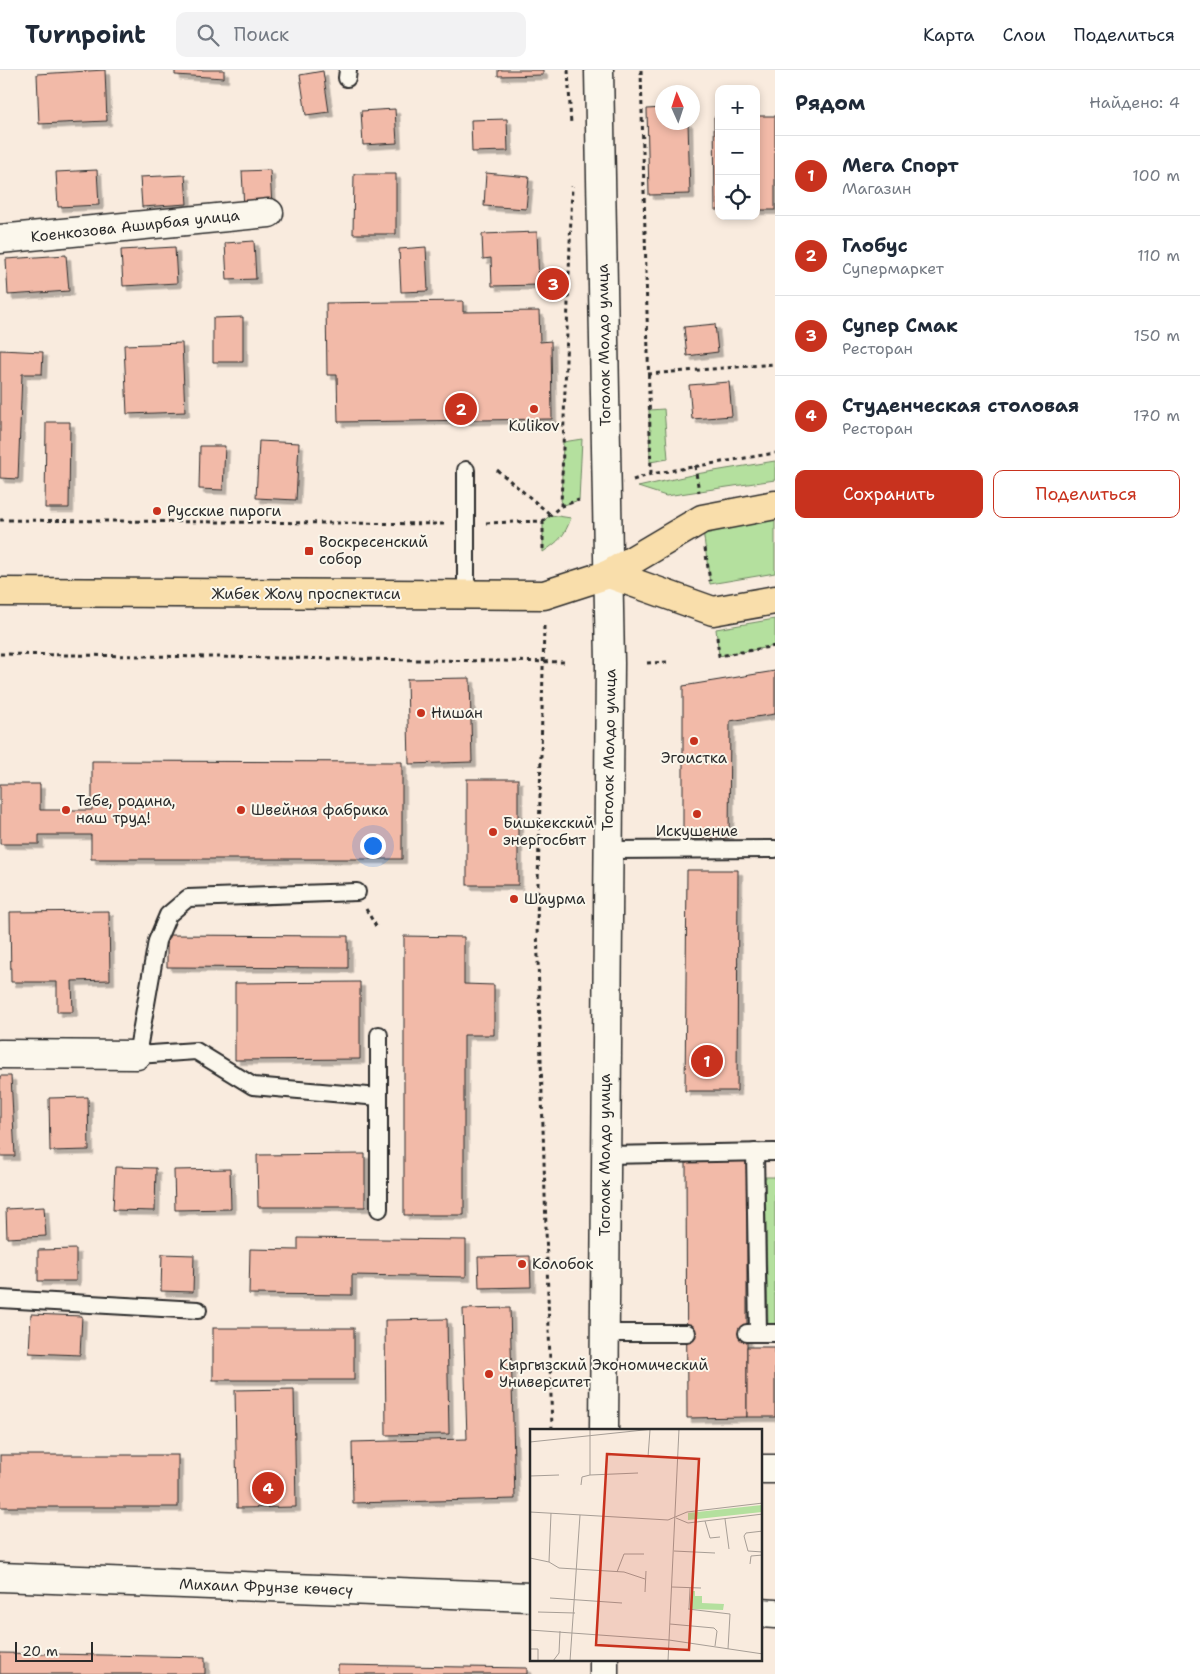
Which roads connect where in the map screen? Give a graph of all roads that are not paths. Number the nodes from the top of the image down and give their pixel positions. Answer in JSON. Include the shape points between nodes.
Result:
{"nodes":[{"id":1,"x":599,"y":70,"type":"edge"},
{"id":2,"x":269,"y":213,"type":"dead end"},
{"id":3,"x":0,"y":239,"type":"edge"},
{"id":4,"x":466,"y":470,"type":"dead end"},
{"id":5,"x":775,"y":505,"type":"edge"},
{"id":6,"x":609,"y":574,"type":"junction"},
{"id":7,"x":0,"y":592,"type":"edge"},
{"id":8,"x":466,"y":594,"type":"junction"},
{"id":9,"x":775,"y":600,"type":"edge"},
{"id":10,"x":775,"y":849,"type":"edge"},
{"id":11,"x":608,"y":850,"type":"junction"},
{"id":12,"x":357,"y":892,"type":"dead end"},
{"id":13,"x":379,"y":1035,"type":"dead end"},
{"id":14,"x":0,"y":1054,"type":"edge"},
{"id":15,"x":137,"y":1055,"type":"junction"},
{"id":16,"x":379,"y":1097,"type":"junction"},
{"id":17,"x":754,"y":1152,"type":"junction"},
{"id":18,"x":775,"y":1152,"type":"edge"},
{"id":19,"x":605,"y":1155,"type":"junction"},
{"id":20,"x":379,"y":1209,"type":"dead end"},
{"id":21,"x":0,"y":1299,"type":"edge"},
{"id":22,"x":198,"y":1310,"type":"dead end"},
{"id":23,"x":775,"y":1333,"type":"edge"},
{"id":24,"x":604,"y":1334,"type":"junction"},
{"id":25,"x":687,"y":1334,"type":"dead end"},
{"id":26,"x":604,"y":1429,"type":"edge"},
{"id":27,"x":762,"y":1468,"type":"edge"},
{"id":28,"x":775,"y":1469,"type":"edge"},
{"id":29,"x":0,"y":1577,"type":"edge"},
{"id":30,"x":530,"y":1597,"type":"edge"},
{"id":31,"x":762,"y":1613,"type":"edge"},
{"id":32,"x":775,"y":1614,"type":"edge"}],
"edges":[{"from":1,"to":6,"type":"main road","name":"Тоголок Молдо улица"},
{"from":2,"to":3,"type":"main road","name":"Коенкозова Аширбая улица"},
{"from":4,"to":8,"type":"lane"},
{"from":5,"to":6,"type":"main road","name":"Жибек Жолу проспектиси","via":[[702,518]]},
{"from":6,"to":8,"type":"main road","name":"Жибек Жолу проспектиси","via":[[544,595]]},
{"from":6,"to":9,"type":"main road","via":[[713,611]]},
{"from":6,"to":11,"type":"main road","name":"Тоголок Молдо улица"},
{"from":7,"to":8,"type":"main road","name":"Жибек Жолу проспектиси"},
{"from":10,"to":11,"type":"lane"},
{"from":11,"to":19,"type":"main road","name":"Тоголок Молдо улица"},
{"from":12,"to":15,"type":"lane","via":[[188,898],[168,915],[157,941]]},
{"from":13,"to":16,"type":"lane"},
{"from":14,"to":15,"type":"main road"},
{"from":15,"to":16,"type":"lane","via":[[196,1051],[253,1086]]},
{"from":16,"to":20,"type":"lane"},
{"from":17,"to":18,"type":"lane"},
{"from":17,"to":19,"type":"lane"},
{"from":17,"to":23,"type":"lane","via":[[753,1333]]},
{"from":19,"to":24,"type":"main road","name":"Тоголок Молдо улица"},
{"from":21,"to":22,"type":"lane"},
{"from":24,"to":25,"type":"lane"},
{"from":24,"to":26,"type":"main road","name":"Тоголок Молдо улица"},
{"from":27,"to":28,"type":"main road"},
{"from":29,"to":30,"type":"main road","name":"Михаил Фрунзе көчөсү"},
{"from":31,"to":32,"type":"main road"}]}
